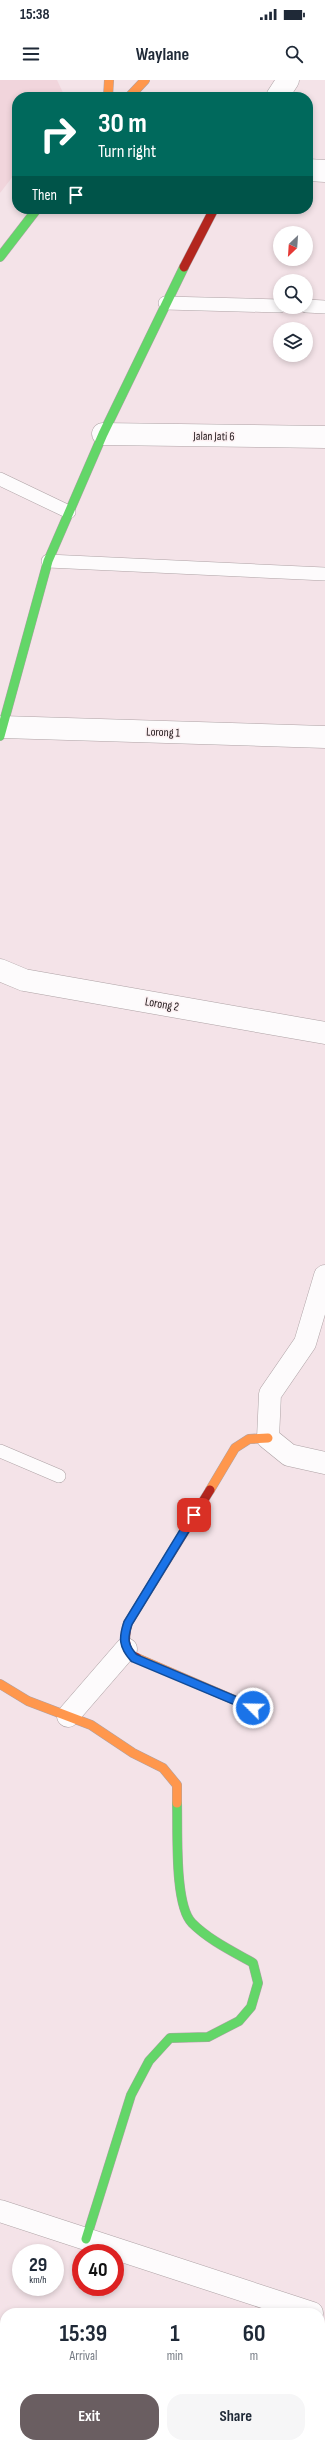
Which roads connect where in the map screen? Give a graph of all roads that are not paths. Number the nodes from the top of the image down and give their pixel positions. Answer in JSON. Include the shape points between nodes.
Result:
{"nodes":[{"id":1,"x":109,"y":80,"type":"edge"},
{"id":2,"x":145,"y":80,"type":"edge"},
{"id":3,"x":288,"y":80,"type":"edge"},
{"id":4,"x":108,"y":92,"type":"edge"},
{"id":5,"x":134,"y":92,"type":"edge"},
{"id":6,"x":280,"y":92,"type":"edge"},
{"id":7,"x":313,"y":170,"type":"edge"},
{"id":8,"x":325,"y":171,"type":"edge"},
{"id":9,"x":33,"y":214,"type":"edge"},
{"id":10,"x":211,"y":214,"type":"edge"},
{"id":11,"x":0,"y":258,"type":"edge"},
{"id":12,"x":165,"y":303,"type":"junction"},
{"id":13,"x":273,"y":306,"type":"edge"},
{"id":14,"x":313,"y":306,"type":"edge"},
{"id":15,"x":325,"y":307,"type":"edge"},
{"id":16,"x":103,"y":434,"type":"junction"},
{"id":17,"x":325,"y":437,"type":"edge"},
{"id":18,"x":0,"y":479,"type":"edge"},
{"id":19,"x":69,"y":512,"type":"junction"},
{"id":20,"x":48,"y":561,"type":"junction"},
{"id":21,"x":325,"y":574,"type":"edge"},
{"id":22,"x":1,"y":730,"type":"edge"},
{"id":23,"x":325,"y":737,"type":"edge"},
{"id":24,"x":0,"y":970,"type":"edge"},
{"id":25,"x":325,"y":1033,"type":"edge"},
{"id":26,"x":325,"y":1276,"type":"edge"},
{"id":27,"x":268,"y":1438,"type":"junction"},
{"id":28,"x":0,"y":1451,"type":"edge"},
{"id":29,"x":325,"y":1463,"type":"edge"},
{"id":30,"x":59,"y":1476,"type":"dead end"},
{"id":31,"x":126,"y":1649,"type":"junction"},
{"id":32,"x":0,"y":1684,"type":"edge"},
{"id":33,"x":253,"y":1708,"type":"dead end"},
{"id":34,"x":68,"y":1716,"type":"junction"},
{"id":35,"x":0,"y":2211,"type":"edge"},
{"id":36,"x":86,"y":2239,"type":"junction"},
{"id":37,"x":297,"y":2308,"type":"edge"}],
"edges":[{"from":1,"to":4,"type":"street"},
{"from":2,"to":5,"type":"street"},
{"from":3,"to":6,"type":"street"},
{"from":7,"to":8,"type":"street"},
{"from":9,"to":11,"type":"street"},
{"from":10,"to":12,"type":"street"},
{"from":12,"to":13,"type":"lane"},
{"from":12,"to":16,"type":"street"},
{"from":14,"to":15,"type":"lane"},
{"from":16,"to":17,"type":"street","name":"Jalan Jati 6"},
{"from":16,"to":19,"type":"street"},
{"from":18,"to":19,"type":"lane"},
{"from":19,"to":20,"type":"street"},
{"from":20,"to":21,"type":"lane"},
{"from":20,"to":22,"type":"street"},
{"from":22,"to":23,"type":"street","name":"Lorong 1"},
{"from":24,"to":25,"type":"street","name":"Lorong 2","via":[[24,980]]},
{"from":26,"to":27,"type":"street","via":[[305,1343],[270,1394]]},
{"from":27,"to":29,"type":"street","via":[[289,1455]]},
{"from":27,"to":31,"type":"street","via":[[249,1439],[235,1448],[128,1623],[123,1636]]},
{"from":28,"to":30,"type":"lane"},
{"from":31,"to":33,"type":"street","via":[[134,1658]]},
{"from":31,"to":34,"type":"street"},
{"from":32,"to":34,"type":"street","via":[[28,1701]]},
{"from":34,"to":36,"type":"street","via":[[91,1725],[133,1753],[163,1768],[177,1785],[179,1890],[190,1922],[208,1937],[253,1963],[258,1983],[251,2007],[239,2021],[208,2037],[170,2038],[149,2061],[131,2095]]},
{"from":35,"to":36,"type":"street"},
{"from":36,"to":37,"type":"street"}]}
